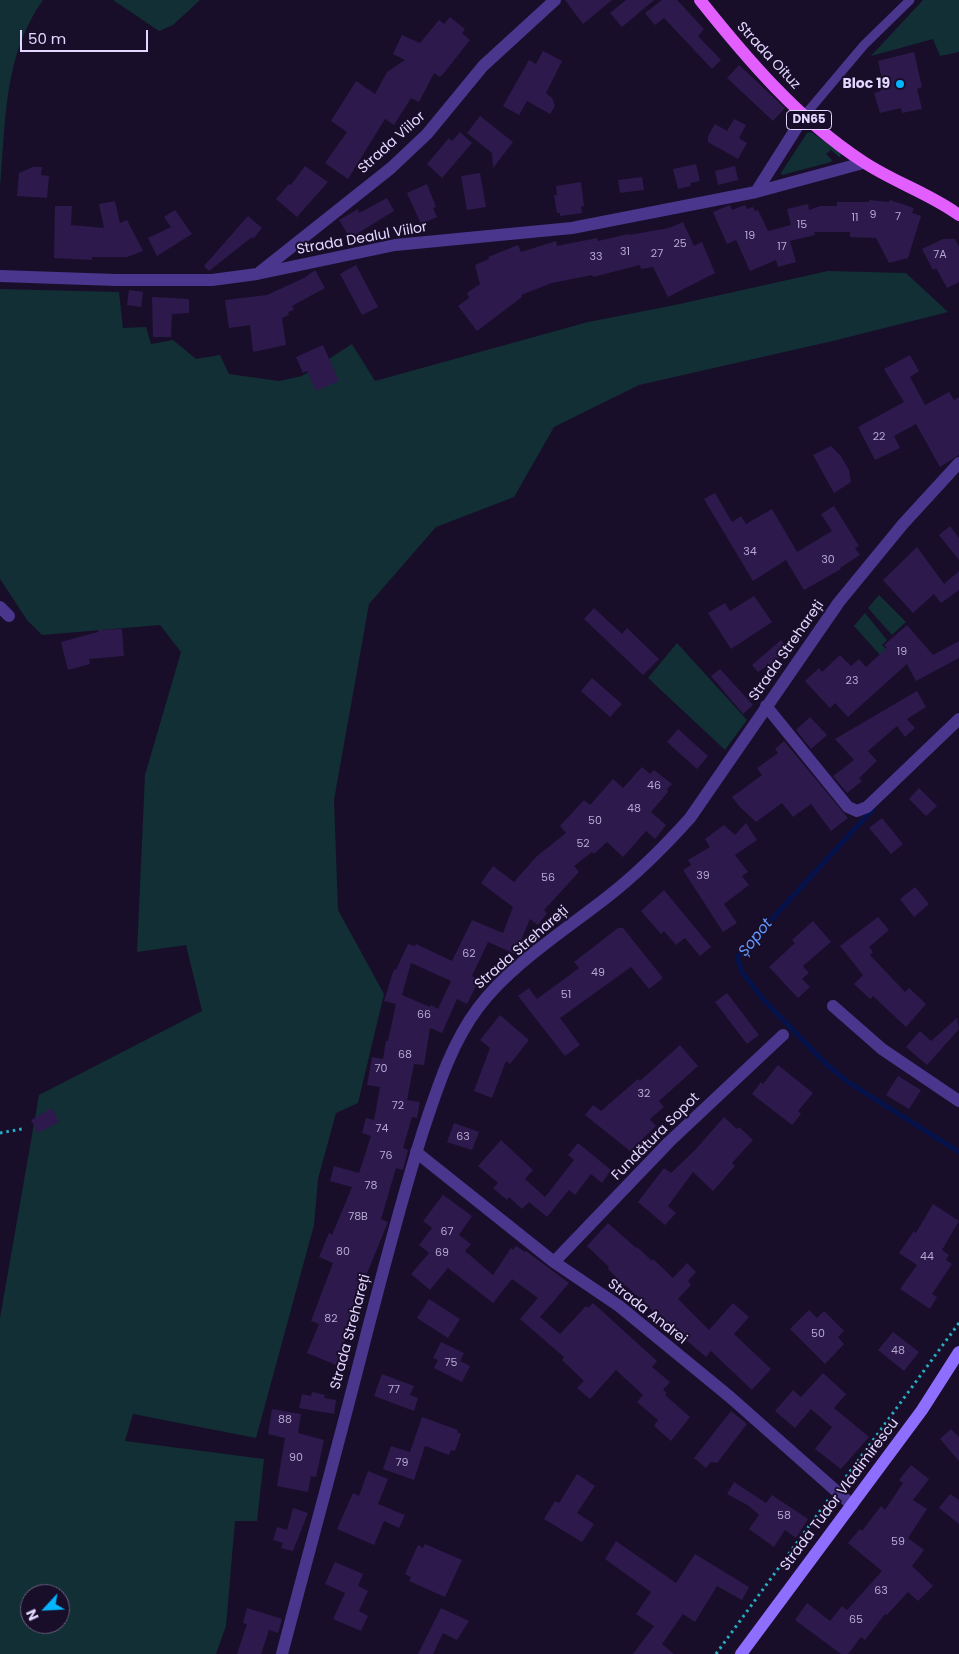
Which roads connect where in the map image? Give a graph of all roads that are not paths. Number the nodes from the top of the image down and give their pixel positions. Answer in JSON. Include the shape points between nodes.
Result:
{"nodes":[{"id":1,"x":555,"y":0,"type":"edge"},
{"id":2,"x":700,"y":0,"type":"edge"},
{"id":3,"x":910,"y":0,"type":"edge"},
{"id":4,"x":804,"y":116,"type":"junction"},
{"id":5,"x":864,"y":163,"type":"junction"},
{"id":6,"x":756,"y":192,"type":"junction"},
{"id":7,"x":946,"y":205,"type":"junction"},
{"id":8,"x":959,"y":205,"type":"edge"},
{"id":9,"x":959,"y":215,"type":"edge"},
{"id":10,"x":257,"y":274,"type":"junction"},
{"id":11,"x":0,"y":276,"type":"edge"},
{"id":12,"x":959,"y":462,"type":"edge"},
{"id":13,"x":766,"y":706,"type":"junction"},
{"id":14,"x":959,"y":719,"type":"edge"},
{"id":15,"x":833,"y":1006,"type":"dead end"},
{"id":16,"x":783,"y":1036,"type":"dead end"},
{"id":17,"x":959,"y":1102,"type":"edge"},
{"id":18,"x":416,"y":1152,"type":"junction"},
{"id":19,"x":554,"y":1262,"type":"junction"},
{"id":20,"x":959,"y":1352,"type":"edge"},
{"id":21,"x":852,"y":1505,"type":"junction"},
{"id":22,"x":282,"y":1654,"type":"edge"},
{"id":23,"x":741,"y":1654,"type":"edge"}],
"edges":[{"from":1,"to":10,"type":"street","name":"Strada Viilor","via":[[483,66],[427,134],[391,168]]},
{"from":2,"to":4,"type":"main road","name":"Strada Oituz","number":"DN65"},
{"from":3,"to":4,"type":"lane","via":[[864,45]]},
{"from":4,"to":5,"type":"main road","name":"Strada Oituz","number":"DN65"},
{"from":4,"to":6,"type":"street"},
{"from":5,"to":6,"type":"street","name":"Strada Dealul Viilor"},
{"from":5,"to":7,"type":"main road","name":"Strada Oituz","number":"DN65"},
{"from":6,"to":10,"type":"street","name":"Strada Dealul Viilor","via":[[572,228],[395,245]]},
{"from":7,"to":8,"type":"main road","name":"Strada Oituz","number":"DN65"},
{"from":7,"to":9,"type":"main road","name":"Strada Oituz","number":"DN65"},
{"from":10,"to":11,"type":"street","name":"Strada Dealul Viilor","via":[[212,280]]},
{"from":12,"to":13,"type":"street","name":"Strada Strehareți","via":[[840,602]]},
{"from":13,"to":14,"type":"street","via":[[848,807],[857,811],[867,807]]},
{"from":13,"to":18,"type":"street","name":"Strada Strehareți","via":[[690,818],[661,851],[557,934],[477,1008],[439,1083]]},
{"from":15,"to":17,"type":"street","via":[[882,1049]]},
{"from":16,"to":19,"type":"street","name":"Fundătura Sopot","via":[[669,1142]]},
{"from":18,"to":19,"type":"street","name":"Strada Andrei"},
{"from":18,"to":22,"type":"street","name":"Strada Strehareți"},
{"from":19,"to":21,"type":"street","name":"Strada Andrei","via":[[619,1306],[730,1396]]},
{"from":20,"to":21,"type":"main road","name":"Strada Tudor Vladimirescu","via":[[922,1410]]},
{"from":21,"to":23,"type":"main road","name":"Strada Tudor Vladimirescu"}]}
